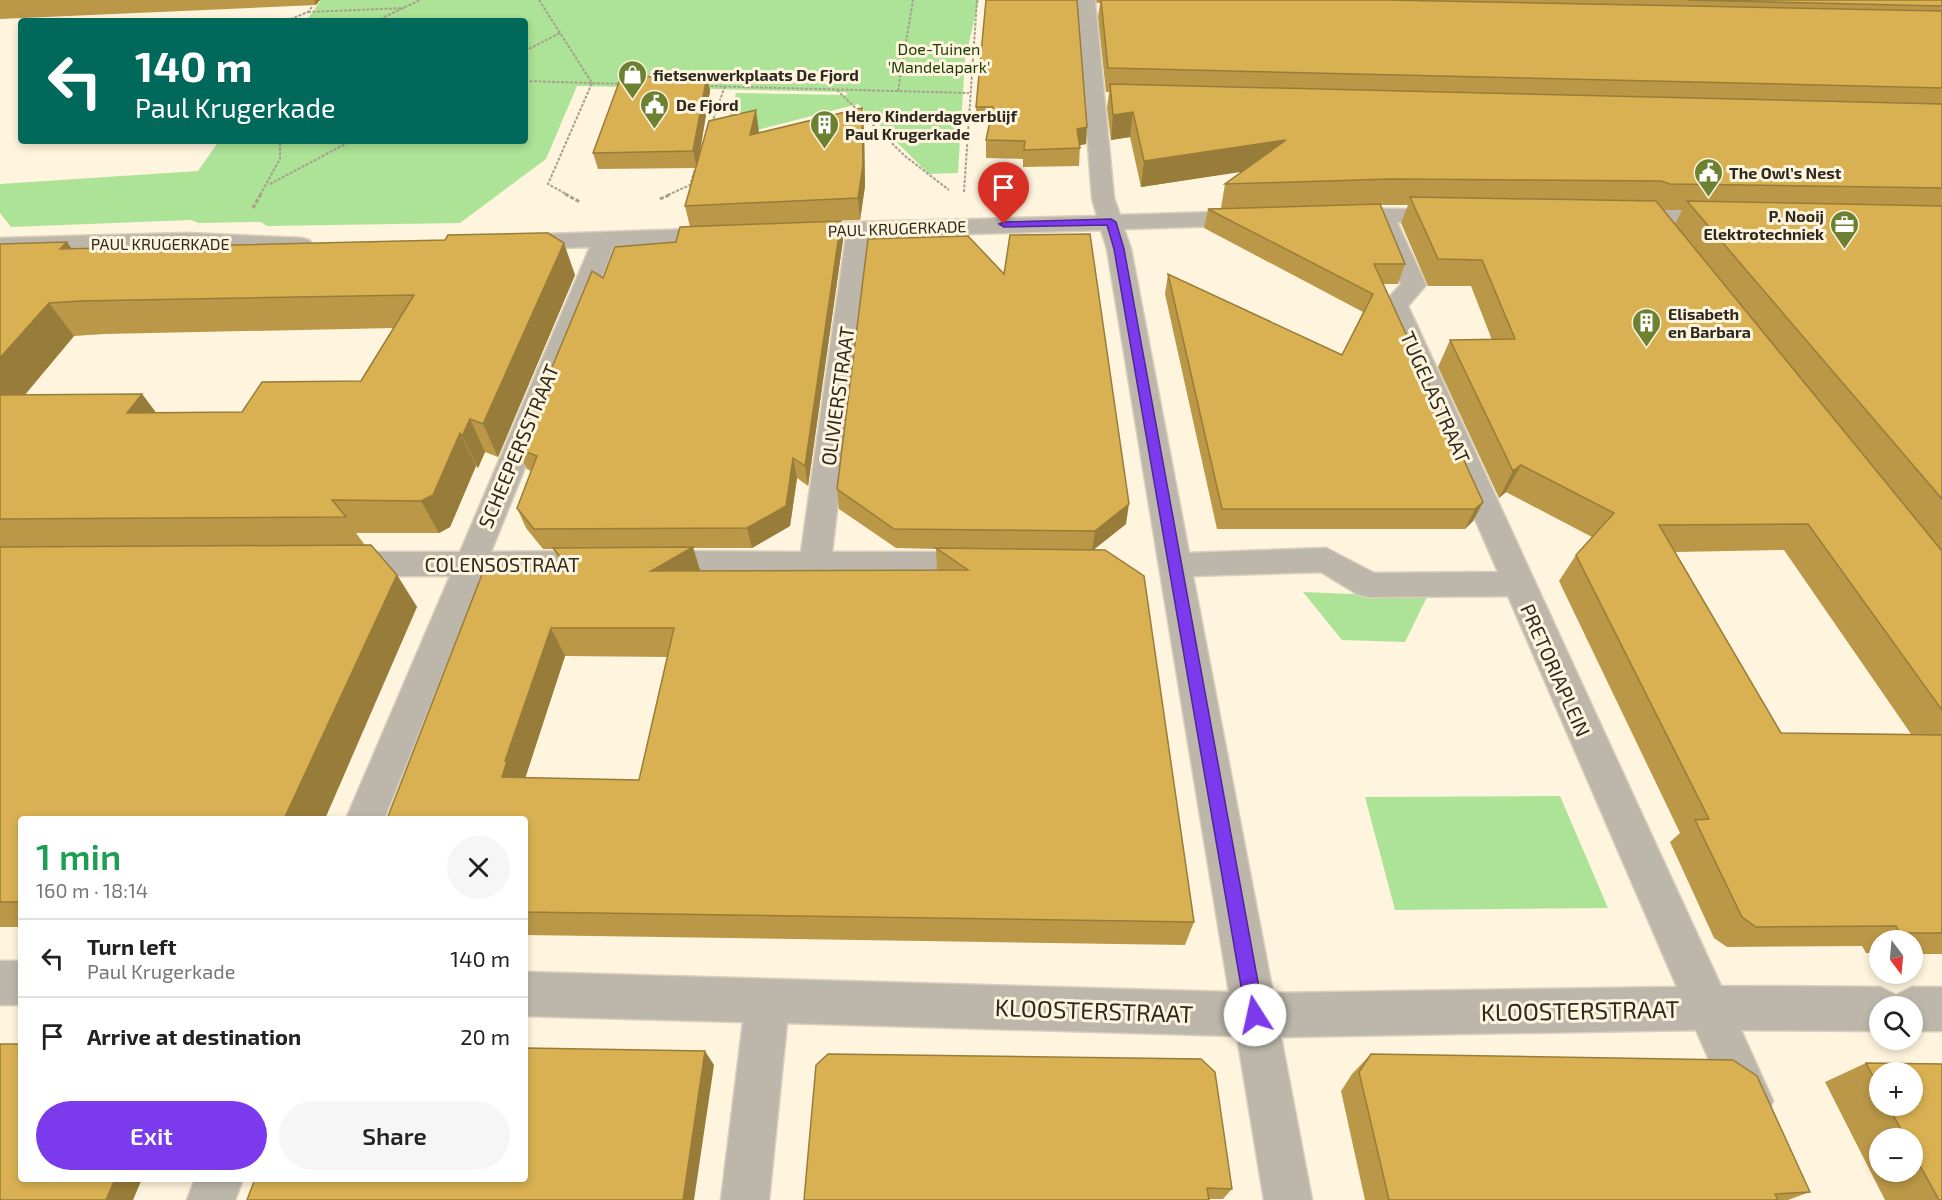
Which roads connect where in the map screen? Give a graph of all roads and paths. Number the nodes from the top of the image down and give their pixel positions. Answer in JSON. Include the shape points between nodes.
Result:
{"nodes":[{"id":1,"x":420,"y":0,"type":"edge"},
{"id":2,"x":539,"y":0,"type":"edge"},
{"id":3,"x":913,"y":0,"type":"edge"},
{"id":4,"x":977,"y":0,"type":"edge"},
{"id":5,"x":1086,"y":5,"type":"edge"},
{"id":6,"x":312,"y":7,"type":"dead end"},
{"id":7,"x":404,"y":8,"type":"junction"},
{"id":8,"x":1110,"y":10,"type":"edge"},
{"id":9,"x":308,"y":12,"type":"junction"},
{"id":10,"x":293,"y":18,"type":"edge"},
{"id":11,"x":382,"y":18,"type":"edge"},
{"id":12,"x":560,"y":33,"type":"junction"},
{"id":13,"x":528,"y":49,"type":"edge"},
{"id":14,"x":528,"y":81,"type":"edge"},
{"id":15,"x":592,"y":83,"type":"junction"},
{"id":16,"x":625,"y":84,"type":"edge"},
{"id":17,"x":702,"y":86,"type":"edge"},
{"id":18,"x":725,"y":86,"type":"junction"},
{"id":19,"x":836,"y":89,"type":"junction"},
{"id":20,"x":898,"y":91,"type":"junction"},
{"id":21,"x":969,"y":93,"type":"junction"},
{"id":22,"x":1093,"y":100,"type":"junction"},
{"id":23,"x":1117,"y":101,"type":"edge"},
{"id":24,"x":709,"y":130,"type":"edge"},
{"id":25,"x":280,"y":144,"type":"edge"},
{"id":26,"x":345,"y":144,"type":"edge"},
{"id":27,"x":698,"y":163,"type":"edge"},
{"id":28,"x":268,"y":185,"type":"junction"},
{"id":29,"x":964,"y":199,"type":"junction"},
{"id":30,"x":251,"y":211,"type":"dead end"},
{"id":31,"x":1383,"y":214,"type":"junction"},
{"id":32,"x":1475,"y":215,"type":"edge"},
{"id":33,"x":1312,"y":216,"type":"edge"},
{"id":34,"x":1602,"y":216,"type":"edge"},
{"id":35,"x":1648,"y":216,"type":"junction"},
{"id":36,"x":1276,"y":217,"type":"edge"},
{"id":37,"x":1742,"y":219,"type":"edge"},
{"id":38,"x":1111,"y":222,"type":"junction"},
{"id":39,"x":961,"y":226,"type":"junction"},
{"id":40,"x":859,"y":230,"type":"junction"},
{"id":41,"x":609,"y":231,"type":"junction"},
{"id":42,"x":778,"y":233,"type":"edge"},
{"id":43,"x":743,"y":234,"type":"edge"},
{"id":44,"x":498,"y":242,"type":"edge"},
{"id":45,"x":1670,"y":244,"type":"edge"},
{"id":46,"x":0,"y":245,"type":"edge"},
{"id":47,"x":321,"y":245,"type":"edge"},
{"id":48,"x":815,"y":562,"type":"junction"},
{"id":49,"x":314,"y":564,"type":"edge"},
{"id":50,"x":469,"y":564,"type":"junction"},
{"id":51,"x":1017,"y":564,"type":"edge"},
{"id":52,"x":1177,"y":565,"type":"junction"},
{"id":53,"x":1520,"y":584,"type":"junction"},
{"id":54,"x":366,"y":816,"type":"edge"},
{"id":55,"x":0,"y":983,"type":"edge"},
{"id":56,"x":18,"y":983,"type":"edge"},
{"id":57,"x":528,"y":994,"type":"edge"},
{"id":58,"x":767,"y":1000,"type":"junction"},
{"id":59,"x":1707,"y":1008,"type":"junction"},
{"id":60,"x":1869,"y":1009,"type":"edge"},
{"id":61,"x":1923,"y":1009,"type":"edge"},
{"id":62,"x":1942,"y":1009,"type":"edge"},
{"id":63,"x":1255,"y":1015,"type":"junction"},
{"id":64,"x":1766,"y":1136,"type":"edge"},
{"id":65,"x":218,"y":1182,"type":"edge"},
{"id":66,"x":211,"y":1200,"type":"edge"},
{"id":67,"x":746,"y":1200,"type":"edge"},
{"id":68,"x":1288,"y":1200,"type":"edge"}],
"edges":[{"from":1,"to":7,"type":"path"},
{"from":2,"to":12,"type":"path"},
{"from":3,"to":20,"type":"path"},
{"from":4,"to":21,"type":"path"},
{"from":5,"to":8,"type":"street"},
{"from":5,"to":22,"type":"street"},
{"from":6,"to":9,"type":"path"},
{"from":7,"to":9,"type":"path"},
{"from":7,"to":11,"type":"path"},
{"from":9,"to":10,"type":"path"},
{"from":12,"to":13,"type":"path"},
{"from":12,"to":15,"type":"path"},
{"from":14,"to":15,"type":"path"},
{"from":15,"to":16,"type":"path"},
{"from":15,"to":41,"type":"path","via":[[548,184]]},
{"from":17,"to":18,"type":"path"},
{"from":18,"to":19,"type":"path"},
{"from":18,"to":24,"type":"path"},
{"from":19,"to":20,"type":"path"},
{"from":19,"to":29,"type":"path","via":[[926,176]]},
{"from":20,"to":21,"type":"path"},
{"from":21,"to":29,"type":"path"},
{"from":22,"to":23,"type":"street"},
{"from":22,"to":38,"type":"street","via":[[1103,198]]},
{"from":25,"to":28,"type":"path","via":[[280,159]]},
{"from":26,"to":28,"type":"path"},
{"from":27,"to":41,"type":"path","via":[[690,185]]},
{"from":28,"to":30,"type":"path"},
{"from":29,"to":39,"type":"path"},
{"from":31,"to":32,"type":"street"},
{"from":31,"to":33,"type":"street"},
{"from":31,"to":53,"type":"street","name":"TUGELASTRAAT","via":[[1414,285],[1395,305]]},
{"from":34,"to":35,"type":"street"},
{"from":35,"to":37,"type":"street"},
{"from":35,"to":45,"type":"street"},
{"from":36,"to":38,"type":"street","name":"PAUL KRUGERKADE"},
{"from":38,"to":39,"type":"street","name":"PAUL KRUGERKADE"},
{"from":38,"to":52,"type":"street"},
{"from":39,"to":40,"type":"street","name":"PAUL KRUGERKADE"},
{"from":40,"to":42,"type":"street","name":"PAUL KRUGERKADE"},
{"from":40,"to":48,"type":"street","name":"OLIVIERSTRAAT"},
{"from":41,"to":43,"type":"street"},
{"from":41,"to":44,"type":"street"},
{"from":41,"to":50,"type":"street","name":"SCHEEPERSSTRAAT"},
{"from":46,"to":47,"type":"street","name":"PAUL KRUGERKADE","via":[[187,240]]},
{"from":48,"to":50,"type":"street","name":"COLENSOSTRAAT"},
{"from":48,"to":51,"type":"street","name":"COLENSOSTRAAT"},
{"from":49,"to":50,"type":"street","name":"COLENSOSTRAAT"},
{"from":50,"to":54,"type":"street","name":"SCHEEPERSSTRAAT"},
{"from":52,"to":53,"type":"street","name":"PRETORIAPLEIN","via":[[1326,560],[1369,585]]},
{"from":52,"to":63,"type":"street"},
{"from":53,"to":59,"type":"street","name":"PRETORIAPLEIN"},
{"from":55,"to":56,"type":"street"},
{"from":57,"to":58,"type":"street","name":"KLOOSTERSTRAAT"},
{"from":58,"to":63,"type":"street","name":"KLOOSTERSTRAAT"},
{"from":58,"to":67,"type":"street"},
{"from":59,"to":60,"type":"street","name":"KLOOSTERSTRAAT"},
{"from":59,"to":63,"type":"street","name":"KLOOSTERSTRAAT"},
{"from":59,"to":64,"type":"street"},
{"from":61,"to":62,"type":"street"},
{"from":63,"to":68,"type":"street"},
{"from":65,"to":66,"type":"street"}]}
